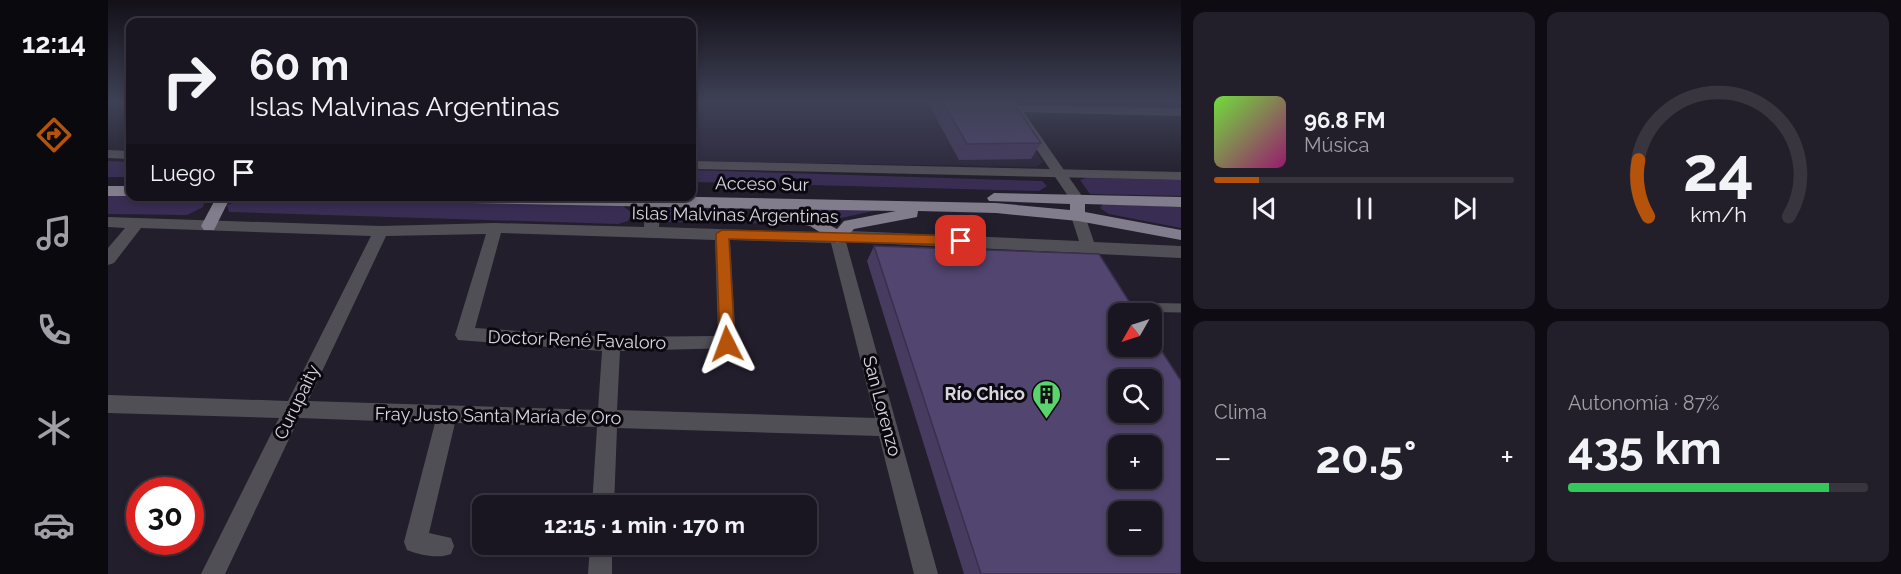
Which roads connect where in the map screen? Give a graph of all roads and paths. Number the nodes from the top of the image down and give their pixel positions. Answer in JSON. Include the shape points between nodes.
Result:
{"nodes":[{"id":1,"x":1028,"y":128,"type":"edge"},
{"id":2,"x":108,"y":154,"type":"edge"},
{"id":3,"x":126,"y":155,"type":"edge"},
{"id":4,"x":696,"y":165,"type":"edge"},
{"id":5,"x":1058,"y":172,"type":"junction"},
{"id":6,"x":1181,"y":176,"type":"edge"},
{"id":7,"x":108,"y":183,"type":"edge"},
{"id":8,"x":126,"y":183,"type":"edge"},
{"id":9,"x":108,"y":191,"type":"edge"},
{"id":10,"x":126,"y":191,"type":"edge"},
{"id":11,"x":696,"y":194,"type":"edge"},
{"id":12,"x":1077,"y":199,"type":"junction"},
{"id":13,"x":221,"y":201,"type":"edge"},
{"id":14,"x":653,"y":201,"type":"edge"},
{"id":15,"x":690,"y":201,"type":"edge"},
{"id":16,"x":1181,"y":202,"type":"edge"},
{"id":17,"x":727,"y":203,"type":"junction"},
{"id":18,"x":937,"y":207,"type":"junction"},
{"id":19,"x":1078,"y":216,"type":"junction"},
{"id":20,"x":108,"y":222,"type":"edge"},
{"id":21,"x":137,"y":223,"type":"junction"},
{"id":22,"x":208,"y":226,"type":"junction"},
{"id":23,"x":495,"y":228,"type":"junction"},
{"id":24,"x":381,"y":231,"type":"junction"},
{"id":25,"x":651,"y":233,"type":"junction"},
{"id":26,"x":722,"y":234,"type":"junction"},
{"id":27,"x":1181,"y":235,"type":"edge"},
{"id":28,"x":837,"y":238,"type":"junction"},
{"id":29,"x":1088,"y":247,"type":"junction"},
{"id":30,"x":1181,"y":252,"type":"edge"},
{"id":31,"x":108,"y":259,"type":"edge"},
{"id":32,"x":1100,"y":272,"type":"edge"},
{"id":33,"x":1110,"y":290,"type":"edge"},
{"id":34,"x":1118,"y":303,"type":"edge"},
{"id":35,"x":1181,"y":308,"type":"edge"},
{"id":36,"x":1162,"y":309,"type":"edge"},
{"id":37,"x":611,"y":344,"type":"junction"},
{"id":38,"x":108,"y":404,"type":"edge"},
{"id":39,"x":292,"y":411,"type":"junction"},
{"id":40,"x":447,"y":415,"type":"junction"},
{"id":41,"x":608,"y":419,"type":"junction"},
{"id":42,"x":887,"y":427,"type":"junction"},
{"id":43,"x":604,"y":495,"type":"edge"},
{"id":44,"x":443,"y":546,"type":"dead end"},
{"id":45,"x":601,"y":555,"type":"edge"},
{"id":46,"x":213,"y":574,"type":"edge"},
{"id":47,"x":600,"y":574,"type":"edge"},
{"id":48,"x":926,"y":574,"type":"edge"}],
"edges":[{"from":1,"to":5,"type":"street"},
{"from":2,"to":3,"type":"street"},
{"from":4,"to":5,"type":"street"},
{"from":5,"to":6,"type":"street"},
{"from":5,"to":12,"type":"street"},
{"from":7,"to":8,"type":"main road"},
{"from":9,"to":10,"type":"main road"},
{"from":11,"to":12,"type":"main road","name":"Acceso Sur"},
{"from":12,"to":16,"type":"main road","name":"Acceso Sur"},
{"from":12,"to":19,"type":"main road"},
{"from":13,"to":22,"type":"main road"},
{"from":14,"to":25,"type":"street"},
{"from":15,"to":17,"type":"main road","name":"Acceso Sur"},
{"from":17,"to":18,"type":"main road","name":"Acceso Sur"},
{"from":17,"to":28,"type":"main road","via":[[807,219],[830,229]]},
{"from":18,"to":19,"type":"main road","name":"Acceso Sur"},
{"from":18,"to":28,"type":"main road","via":[[849,225]]},
{"from":19,"to":27,"type":"main road","name":"Acceso Sur"},
{"from":19,"to":29,"type":"street"},
{"from":20,"to":21,"type":"street","name":"Islas Malvinas Argentinas"},
{"from":21,"to":22,"type":"street","name":"Islas Malvinas Argentinas"},
{"from":21,"to":31,"type":"street"},
{"from":22,"to":24,"type":"street","name":"Islas Malvinas Argentinas"},
{"from":23,"to":24,"type":"street","name":"Islas Malvinas Argentinas"},
{"from":23,"to":25,"type":"street","name":"Islas Malvinas Argentinas"},
{"from":23,"to":37,"type":"street","name":"Doctor René Favaloro","via":[[464,335]]},
{"from":24,"to":39,"type":"street","name":"Curupaity"},
{"from":25,"to":26,"type":"street","name":"Islas Malvinas Argentinas"},
{"from":26,"to":28,"type":"street","name":"Islas Malvinas Argentinas"},
{"from":26,"to":37,"type":"street","name":"Doctor René Favaloro","via":[[727,344]]},
{"from":28,"to":29,"type":"street","name":"Islas Malvinas Argentinas"},
{"from":28,"to":42,"type":"street","name":"San Lorenzo"},
{"from":29,"to":30,"type":"street","name":"Islas Malvinas Argentinas"},
{"from":29,"to":32,"type":"street"},
{"from":33,"to":34,"type":"street"},
{"from":35,"to":36,"type":"lane"},
{"from":37,"to":41,"type":"street"},
{"from":38,"to":39,"type":"street","name":"Fray Justo Santa María de Oro"},
{"from":39,"to":40,"type":"street","name":"Fray Justo Santa María de Oro"},
{"from":39,"to":46,"type":"street","name":"Curupaity"},
{"from":40,"to":41,"type":"street","name":"Fray Justo Santa María de Oro"},
{"from":40,"to":44,"type":"street","via":[[416,542]]},
{"from":41,"to":42,"type":"street","name":"Fray Justo Santa María de Oro"},
{"from":41,"to":43,"type":"street"},
{"from":42,"to":48,"type":"street","name":"San Lorenzo"},
{"from":45,"to":47,"type":"street"}]}
